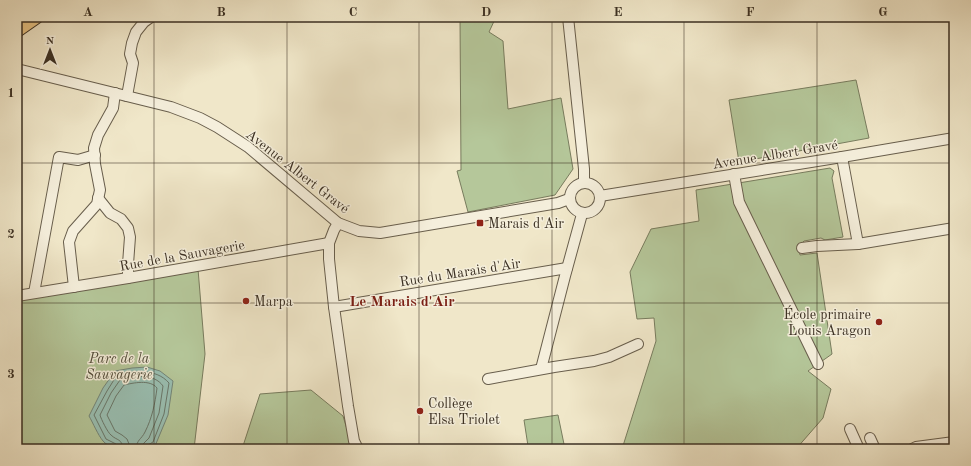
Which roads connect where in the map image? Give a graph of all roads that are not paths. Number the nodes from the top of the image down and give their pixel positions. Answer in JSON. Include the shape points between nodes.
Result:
{"nodes":[{"id":1,"x":36,"y":17,"type":"edge"},
{"id":2,"x":151,"y":17,"type":"edge"},
{"id":3,"x":568,"y":17,"type":"edge"},
{"id":4,"x":17,"y":31,"type":"edge"},
{"id":5,"x":17,"y":69,"type":"edge"},
{"id":6,"x":114,"y":93,"type":"junction"},
{"id":7,"x":127,"y":96,"type":"junction"},
{"id":8,"x":954,"y":138,"type":"edge"},
{"id":9,"x":95,"y":154,"type":"junction"},
{"id":10,"x":842,"y":157,"type":"junction"},
{"id":11,"x":734,"y":174,"type":"junction"},
{"id":12,"x":584,"y":183,"type":"junction"},
{"id":13,"x":600,"y":196,"type":"junction"},
{"id":14,"x":98,"y":198,"type":"junction"},
{"id":15,"x":570,"y":199,"type":"junction"},
{"id":16,"x":582,"y":214,"type":"junction"},
{"id":17,"x":338,"y":223,"type":"junction"},
{"id":18,"x":954,"y":228,"type":"edge"},
{"id":19,"x":329,"y":243,"type":"junction"},
{"id":20,"x":858,"y":244,"type":"junction"},
{"id":21,"x":802,"y":248,"type":"dead end"},
{"id":22,"x":567,"y":268,"type":"junction"},
{"id":23,"x":128,"y":278,"type":"junction"},
{"id":24,"x":74,"y":287,"type":"junction"},
{"id":25,"x":34,"y":293,"type":"junction"},
{"id":26,"x":17,"y":296,"type":"edge"},
{"id":27,"x":334,"y":307,"type":"junction"},
{"id":28,"x":638,"y":344,"type":"dead end"},
{"id":29,"x":818,"y":364,"type":"dead end"},
{"id":30,"x":542,"y":369,"type":"junction"},
{"id":31,"x":488,"y":379,"type":"dead end"},
{"id":32,"x":850,"y":429,"type":"dead end"},
{"id":33,"x":870,"y":438,"type":"dead end"},
{"id":34,"x":954,"y":442,"type":"edge"},
{"id":35,"x":358,"y":449,"type":"edge"},
{"id":36,"x":859,"y":449,"type":"edge"},
{"id":37,"x":876,"y":449,"type":"edge"},
{"id":38,"x":912,"y":449,"type":"edge"}],
"edges":[{"from":1,"to":4,"type":"main road"},
{"from":2,"to":7,"type":"street","via":[[136,32],[132,43],[130,54],[133,63]]},
{"from":3,"to":12,"type":"street"},
{"from":5,"to":6,"type":"street","name":"Avenue Albert Gravé"},
{"from":6,"to":7,"type":"street","name":"Avenue Albert Gravé"},
{"from":6,"to":9,"type":"street","via":[[113,108],[98,135]]},
{"from":7,"to":17,"type":"street","name":"Avenue Albert Gravé","via":[[171,107],[217,127],[248,148]]},
{"from":8,"to":10,"type":"street","name":"Avenue Albert Gravé"},
{"from":9,"to":14,"type":"street","via":[[100,190]]},
{"from":9,"to":25,"type":"street","via":[[78,160],[59,157]]},
{"from":10,"to":11,"type":"street","name":"Avenue Albert Gravé"},
{"from":10,"to":20,"type":"street"},
{"from":11,"to":13,"type":"street","name":"Avenue Albert Gravé"},
{"from":11,"to":29,"type":"street","via":[[738,202]]},
{"from":12,"to":13,"type":"street","via":[[597,188]]},
{"from":12,"to":15,"type":"street","via":[[575,186]]},
{"from":13,"to":16,"type":"street","via":[[596,210]]},
{"from":14,"to":23,"type":"street","via":[[110,213],[121,219],[128,228]]},
{"from":14,"to":24,"type":"street","via":[[97,204],[73,231],[69,242]]},
{"from":15,"to":16,"type":"street","via":[[573,209]]},
{"from":15,"to":17,"type":"street","name":"Avenue Albert Gravé","via":[[380,233],[359,231]]},
{"from":16,"to":22,"type":"street"},
{"from":17,"to":19,"type":"street"},
{"from":18,"to":20,"type":"street"},
{"from":19,"to":23,"type":"street","name":"Rue de la Sauvagerie"},
{"from":19,"to":27,"type":"street"},
{"from":20,"to":21,"type":"street"},
{"from":22,"to":27,"type":"street","name":"Rue du Marais d'Air"},
{"from":22,"to":30,"type":"street"},
{"from":23,"to":24,"type":"street","name":"Rue de la Sauvagerie"},
{"from":24,"to":25,"type":"street","name":"Rue de la Sauvagerie"},
{"from":25,"to":26,"type":"street","name":"Rue de la Sauvagerie"},
{"from":27,"to":35,"type":"street","via":[[348,406],[354,441]]},
{"from":28,"to":30,"type":"street","via":[[609,357]]},
{"from":30,"to":31,"type":"street"},
{"from":32,"to":36,"type":"street"},
{"from":33,"to":37,"type":"street"},
{"from":34,"to":38,"type":"street"}]}
